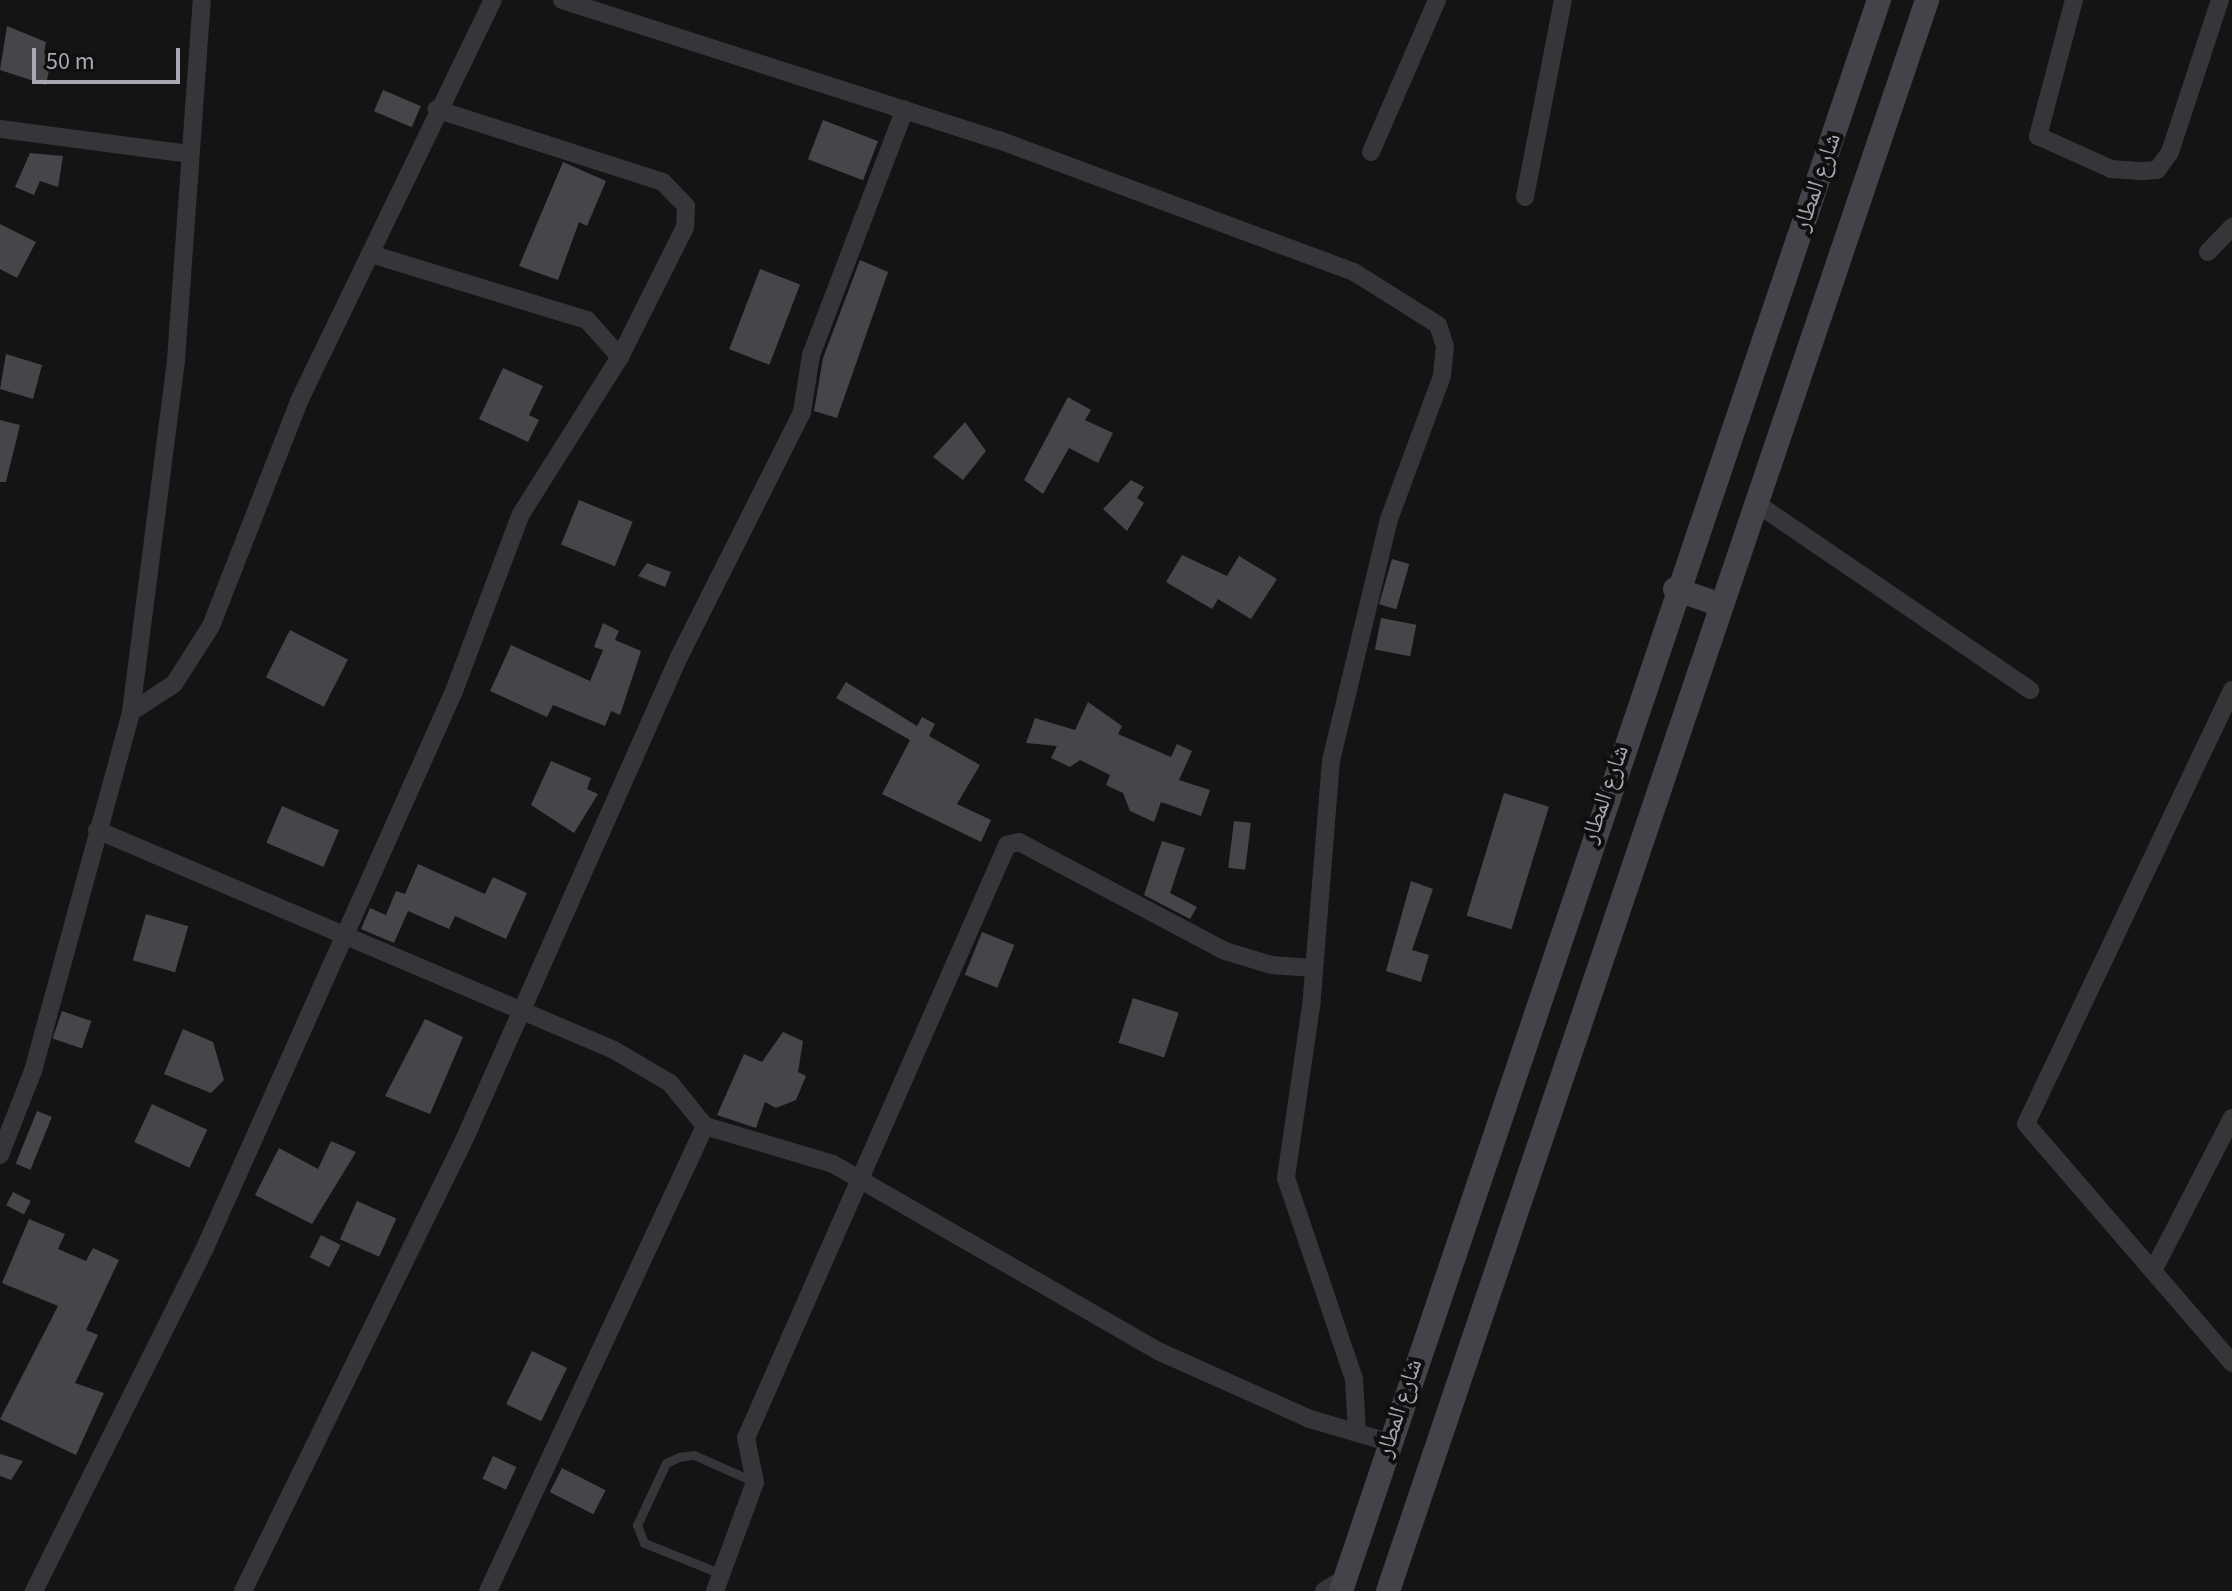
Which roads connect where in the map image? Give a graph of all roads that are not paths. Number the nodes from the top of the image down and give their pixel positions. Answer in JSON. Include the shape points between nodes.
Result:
{"nodes":[{"id":1,"x":202,"y":0,"type":"edge"},
{"id":2,"x":493,"y":0,"type":"edge"},
{"id":3,"x":562,"y":0,"type":"edge"},
{"id":4,"x":1437,"y":0,"type":"edge"},
{"id":5,"x":1563,"y":0,"type":"edge"},
{"id":6,"x":1879,"y":0,"type":"edge"},
{"id":7,"x":1927,"y":0,"type":"edge"},
{"id":8,"x":2074,"y":0,"type":"edge"},
{"id":9,"x":2220,"y":0,"type":"edge"},
{"id":10,"x":436,"y":109,"type":"junction"},
{"id":11,"x":905,"y":109,"type":"junction"},
{"id":12,"x":0,"y":129,"type":"edge"},
{"id":13,"x":1371,"y":152,"type":"dead end"},
{"id":14,"x":190,"y":154,"type":"junction"},
{"id":15,"x":1525,"y":197,"type":"dead end"},
{"id":16,"x":2232,"y":227,"type":"edge"},
{"id":17,"x":2208,"y":252,"type":"dead end"},
{"id":18,"x":374,"y":255,"type":"junction"},
{"id":19,"x":620,"y":357,"type":"junction"},
{"id":20,"x":1756,"y":503,"type":"junction"},
{"id":21,"x":1675,"y":589,"type":"junction"},
{"id":22,"x":1721,"y":605,"type":"junction"},
{"id":23,"x":2030,"y":690,"type":"dead end"},
{"id":24,"x":2232,"y":690,"type":"edge"},
{"id":25,"x":131,"y":712,"type":"junction"},
{"id":26,"x":97,"y":830,"type":"junction"},
{"id":27,"x":342,"y":936,"type":"junction"},
{"id":28,"x":1314,"y":968,"type":"junction"},
{"id":29,"x":518,"y":1011,"type":"junction"},
{"id":30,"x":2232,"y":1118,"type":"edge"},
{"id":31,"x":705,"y":1126,"type":"junction"},
{"id":32,"x":1,"y":1150,"type":"edge"},
{"id":33,"x":859,"y":1178,"type":"junction"},
{"id":34,"x":2154,"y":1269,"type":"junction"},
{"id":35,"x":2232,"y":1363,"type":"edge"},
{"id":36,"x":1357,"y":1433,"type":"junction"},
{"id":37,"x":1388,"y":1442,"type":"junction"},
{"id":38,"x":755,"y":1482,"type":"junction"},
{"id":39,"x":718,"y":1583,"type":"edge"},
{"id":40,"x":1336,"y":1587,"type":"edge"},
{"id":41,"x":34,"y":1591,"type":"edge"},
{"id":42,"x":243,"y":1591,"type":"edge"},
{"id":43,"x":488,"y":1591,"type":"edge"},
{"id":44,"x":1388,"y":1591,"type":"edge"}],
"edges":[{"from":1,"to":14,"type":"street"},
{"from":2,"to":10,"type":"street"},
{"from":3,"to":11,"type":"street"},
{"from":4,"to":13,"type":"street"},
{"from":5,"to":15,"type":"street"},
{"from":6,"to":21,"type":"street","name":"شارع المطار"},
{"from":7,"to":20,"type":"street","name":"شارع المطار"},
{"from":8,"to":9,"type":"street","via":[[2038,136],[2111,169],[2143,171],[2157,170],[2170,152]]},
{"from":10,"to":18,"type":"street"},
{"from":10,"to":19,"type":"street","via":[[679,193],[685,227]]},
{"from":11,"to":28,"type":"street","via":[[1354,272],[1410,304],[1443,335],[1442,376],[1389,519],[1331,760]]},
{"from":11,"to":29,"type":"street","via":[[811,355],[802,412],[679,657]]},
{"from":12,"to":14,"type":"street"},
{"from":14,"to":25,"type":"street","via":[[176,360]]},
{"from":16,"to":17,"type":"street"},
{"from":18,"to":19,"type":"street","via":[[587,320]]},
{"from":18,"to":25,"type":"street","via":[[299,401],[190,665],[154,702]]},
{"from":19,"to":27,"type":"street","via":[[521,514],[454,691]]},
{"from":20,"to":22,"type":"street","name":"شارع المطار"},
{"from":20,"to":23,"type":"street"},
{"from":21,"to":22,"type":"street"},
{"from":21,"to":37,"type":"street","name":"شارع المطار"},
{"from":22,"to":44,"type":"street","name":"شارع المطار"},
{"from":24,"to":34,"type":"street","via":[[2026,1110],[2026,1124]]},
{"from":25,"to":26,"type":"street"},
{"from":26,"to":27,"type":"street"},
{"from":26,"to":32,"type":"street","via":[[33,1071]]},
{"from":27,"to":29,"type":"street"},
{"from":27,"to":41,"type":"street","via":[[204,1250]]},
{"from":28,"to":33,"type":"street","via":[[1271,965],[1225,951],[1012,841],[969,922]]},
{"from":28,"to":36,"type":"street","via":[[1287,1190],[1354,1379]]},
{"from":29,"to":31,"type":"street","via":[[650,1069]]},
{"from":29,"to":42,"type":"street","via":[[465,1138]]},
{"from":30,"to":34,"type":"street"},
{"from":31,"to":33,"type":"street"},
{"from":31,"to":43,"type":"street"},
{"from":33,"to":36,"type":"street","via":[[1158,1351]]},
{"from":33,"to":38,"type":"street","via":[[743,1445]]},
{"from":34,"to":35,"type":"street"},
{"from":36,"to":37,"type":"street"},
{"from":37,"to":40,"type":"street","name":"شارع المطار"},
{"from":38,"to":39,"type":"street"},
{"from":38,"to":39,"type":"lane","via":[[694,1455],[679,1457],[666,1463],[637,1525],[644,1543]]}]}
